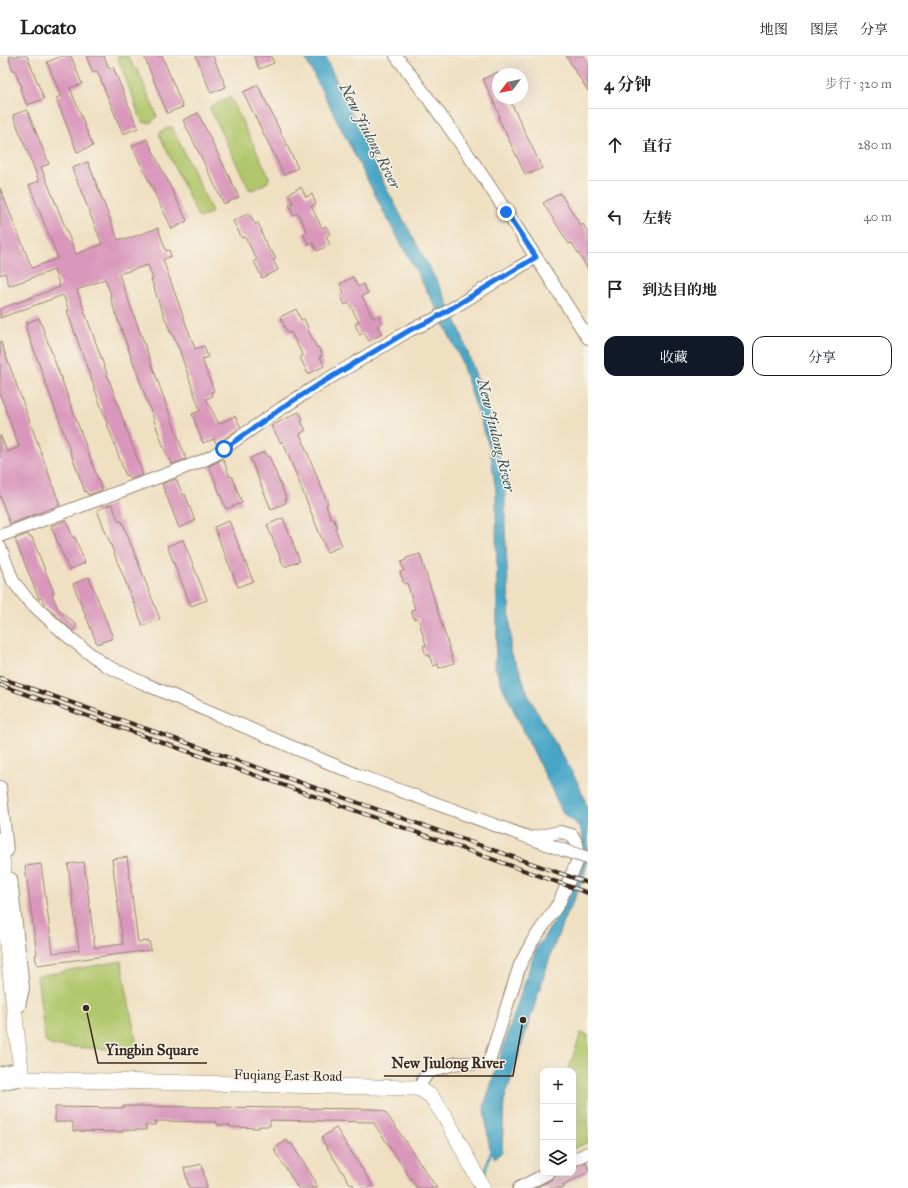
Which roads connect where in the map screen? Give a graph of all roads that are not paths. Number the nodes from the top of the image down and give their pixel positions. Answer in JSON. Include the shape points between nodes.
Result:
{"nodes":[{"id":1,"x":396,"y":56,"type":"edge"},
{"id":2,"x":536,"y":257,"type":"junction"},
{"id":3,"x":588,"y":338,"type":"edge"},
{"id":4,"x":0,"y":536,"type":"edge"},
{"id":5,"x":0,"y":547,"type":"edge"},
{"id":6,"x":0,"y":787,"type":"edge"},
{"id":7,"x":530,"y":838,"type":"junction"},
{"id":8,"x":0,"y":840,"type":"edge"},
{"id":9,"x":588,"y":858,"type":"edge"},
{"id":10,"x":0,"y":882,"type":"edge"},
{"id":11,"x":0,"y":941,"type":"edge"},
{"id":12,"x":17,"y":1008,"type":"junction"},
{"id":13,"x":0,"y":1073,"type":"edge"},
{"id":14,"x":24,"y":1073,"type":"junction"},
{"id":15,"x":423,"y":1080,"type":"junction"},
{"id":16,"x":0,"y":1084,"type":"edge"},
{"id":17,"x":588,"y":1153,"type":"edge"},
{"id":18,"x":576,"y":1159,"type":"edge"},
{"id":19,"x":475,"y":1163,"type":"junction"},
{"id":20,"x":542,"y":1176,"type":"edge"},
{"id":21,"x":483,"y":1188,"type":"edge"},
{"id":22,"x":494,"y":1188,"type":"edge"},
{"id":23,"x":519,"y":1188,"type":"edge"}],
"edges":[{"from":1,"to":2,"type":"street","via":[[450,128]]},
{"from":2,"to":3,"type":"street"},
{"from":2,"to":4,"type":"street","via":[[318,385],[214,455]]},
{"from":5,"to":7,"type":"street","via":[[13,581],[28,600],[105,665],[355,774]]},
{"from":6,"to":12,"type":"street","via":[[23,988]]},
{"from":7,"to":9,"type":"street","bridge":true},
{"from":7,"to":15,"type":"street","via":[[560,832],[572,835],[578,850],[577,862],[559,903],[520,964],[489,1062],[457,1063],[431,1071]]},
{"from":8,"to":12,"type":"main road"},
{"from":10,"to":12,"type":"main road"},
{"from":11,"to":12,"type":"street","via":[[7,996]]},
{"from":12,"to":14,"type":"main road"},
{"from":13,"to":14,"type":"street"},
{"from":14,"to":15,"type":"main road","name":"Fuqiang East Road","via":[[68,1070]]},
{"from":14,"to":16,"type":"street"},
{"from":14,"to":19,"type":"main road","name":"Fuqiang East Road","via":[[68,1080],[415,1088],[431,1096]]},
{"from":15,"to":19,"type":"main road","name":"Fuqiang East Road","via":[[438,1089],[455,1115]]},
{"from":17,"to":18,"type":"street"},
{"from":19,"to":21,"type":"main road","name":"Fuqiang East Road"},
{"from":19,"to":22,"type":"main road","name":"Fuqiang East Road"},
{"from":20,"to":23,"type":"street"}]}
